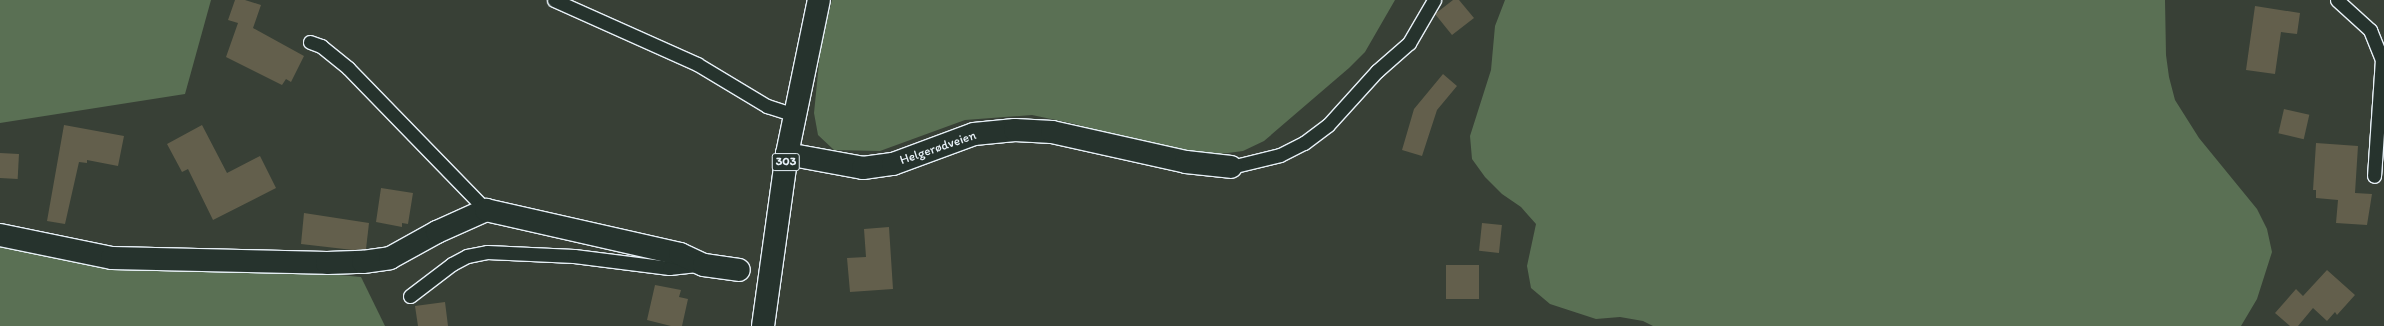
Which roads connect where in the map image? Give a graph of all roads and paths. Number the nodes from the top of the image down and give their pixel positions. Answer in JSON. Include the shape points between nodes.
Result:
{"nodes":[{"id":1,"x":554,"y":0,"type":"edge"},
{"id":2,"x":819,"y":0,"type":"edge"},
{"id":3,"x":1434,"y":0,"type":"edge"},
{"id":4,"x":2337,"y":0,"type":"edge"},
{"id":5,"x":310,"y":42,"type":"dead end"},
{"id":6,"x":794,"y":115,"type":"junction"},
{"id":7,"x":787,"y":154,"type":"junction"},
{"id":8,"x":1231,"y":167,"type":"joint"},
{"id":9,"x":2374,"y":176,"type":"dead end"},
{"id":10,"x":486,"y":210,"type":"junction"},
{"id":11,"x":0,"y":235,"type":"edge"},
{"id":12,"x":704,"y":265,"type":"junction"},
{"id":13,"x":739,"y":270,"type":"dead end"},
{"id":14,"x":410,"y":296,"type":"dead end"},
{"id":15,"x":763,"y":326,"type":"edge"}],
"edges":[{"from":1,"to":6,"type":"lane","via":[[697,64],[767,106]]},
{"from":2,"to":6,"type":"street","number":"303"},
{"from":3,"to":8,"type":"lane","via":[[1409,43],[1377,71],[1328,125],[1280,155]]},
{"from":4,"to":9,"type":"lane","via":[[2370,30],[2382,59]]},
{"from":5,"to":10,"type":"lane","via":[[321,46],[348,68]]},
{"from":6,"to":7,"type":"street","number":"303"},
{"from":7,"to":8,"type":"street","name":"Helgerødveien","via":[[863,168],[892,164],[974,134],[1015,130],[1052,132],[1186,162]]},
{"from":7,"to":15,"type":"street","number":"303"},
{"from":10,"to":11,"type":"street","via":[[437,232],[390,258],[363,262],[112,258]]},
{"from":10,"to":12,"type":"street","via":[[680,254]]},
{"from":12,"to":13,"type":"street"},
{"from":12,"to":14,"type":"lane","via":[[669,268],[574,256],[487,252],[467,256],[452,264]]}]}
